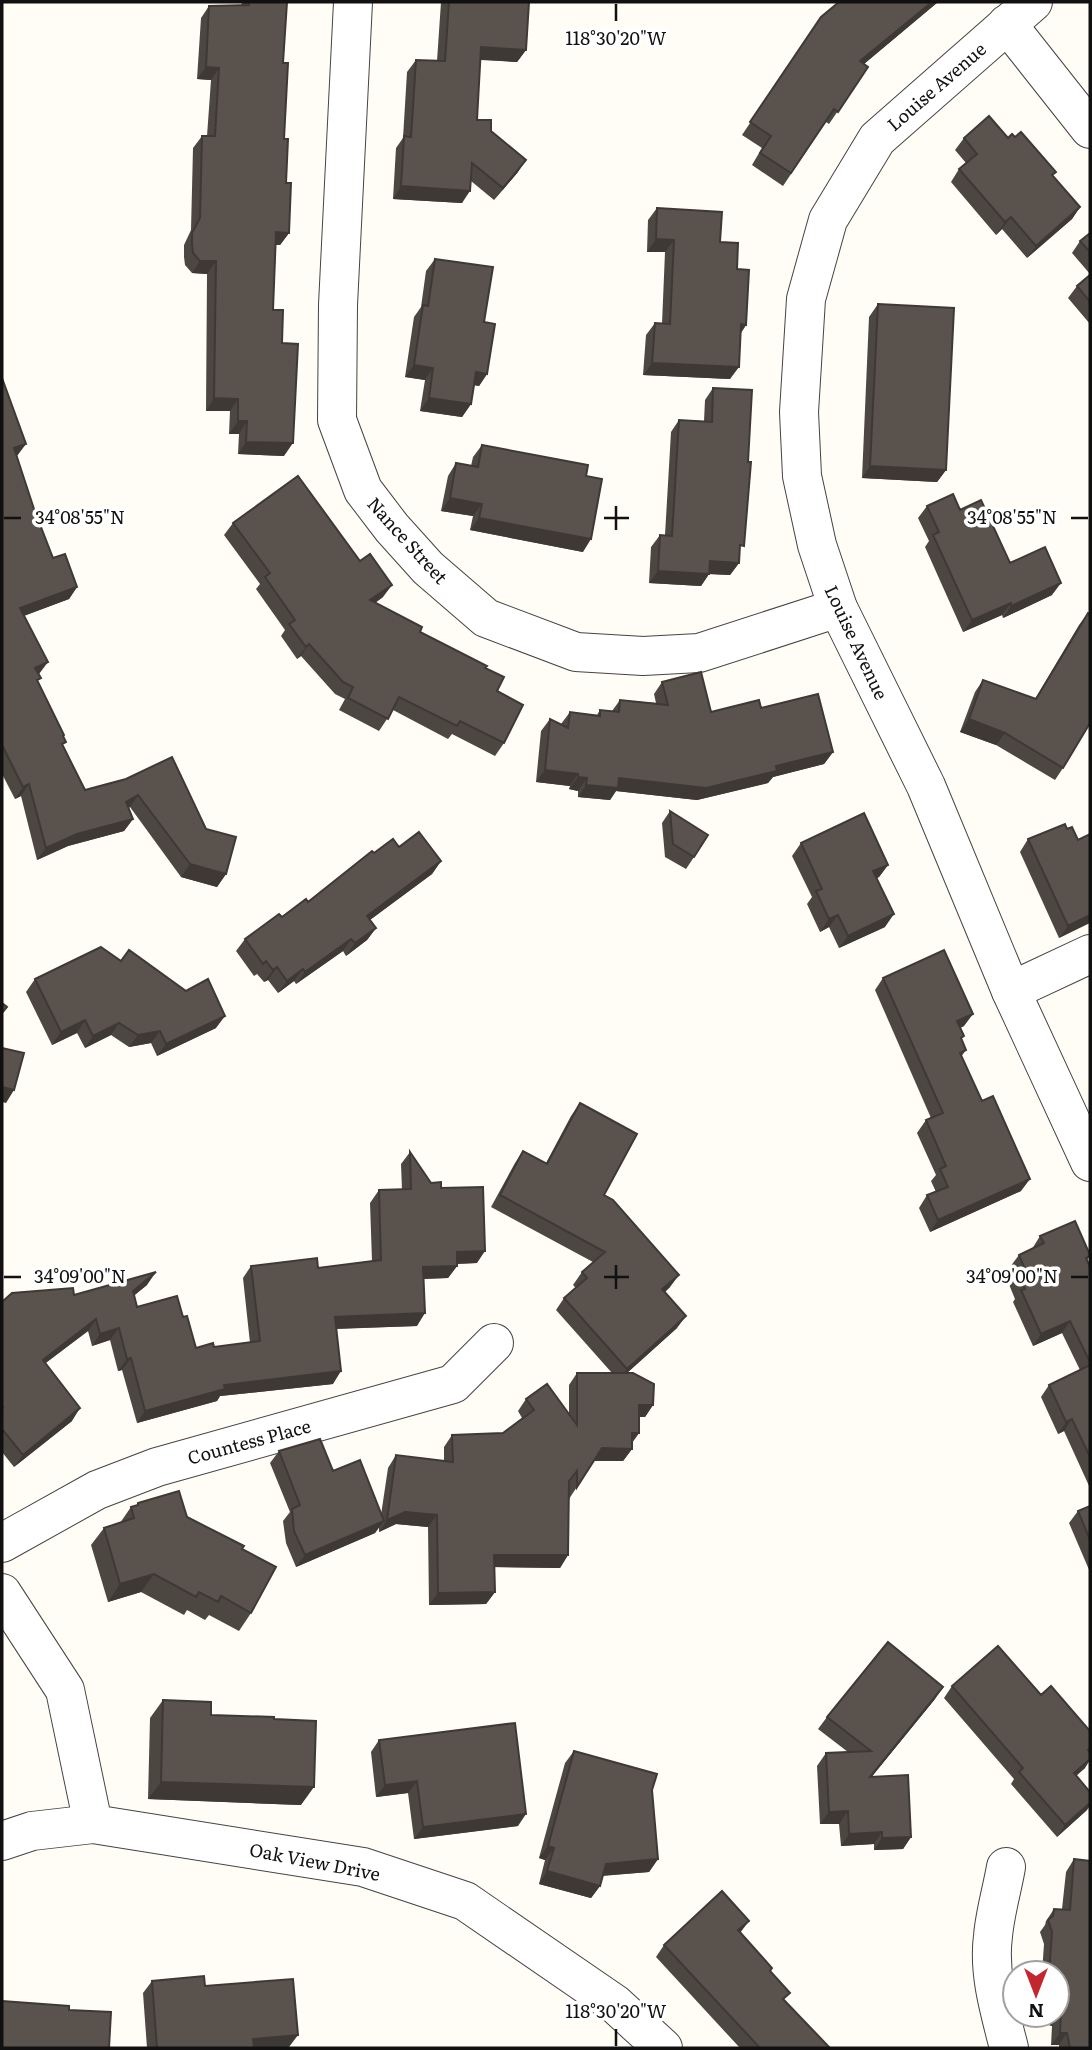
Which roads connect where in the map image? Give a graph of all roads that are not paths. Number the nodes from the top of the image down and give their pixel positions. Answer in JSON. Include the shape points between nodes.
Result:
{"nodes":[{"id":1,"x":353,"y":2,"type":"edge"},
{"id":2,"x":1020,"y":13,"type":"edge"},
{"id":3,"x":1090,"y":129,"type":"edge"},
{"id":4,"x":838,"y":608,"type":"junction"},
{"id":5,"x":1090,"y":954,"type":"edge"},
{"id":6,"x":1011,"y":991,"type":"junction"},
{"id":7,"x":1090,"y":1162,"type":"edge"},
{"id":8,"x":494,"y":1343,"type":"dead end"},
{"id":9,"x":2,"y":1543,"type":"edge"},
{"id":10,"x":2,"y":1593,"type":"edge"},
{"id":11,"x":93,"y":1824,"type":"junction"},
{"id":12,"x":2,"y":1841,"type":"edge"},
{"id":13,"x":1006,"y":1867,"type":"dead end"},
{"id":14,"x":663,"y":2048,"type":"edge"},
{"id":15,"x":1009,"y":2048,"type":"edge"}],
"edges":[{"from":1,"to":4,"type":"street","name":"Nance Street","via":[[337,420],[363,490],[392,528],[428,568],[486,618],[576,652],[699,653]]},
{"from":2,"to":3,"type":"street"},
{"from":2,"to":4,"type":"street","name":"Louise Avenue","via":[[877,139],[828,220],[806,299],[799,412],[802,476],[817,545]]},
{"from":4,"to":6,"type":"street","name":"Louise Avenue","via":[[926,786]]},
{"from":5,"to":6,"type":"street"},
{"from":6,"to":7,"type":"street","name":"Louise Avenue"},
{"from":8,"to":9,"type":"street","name":"Countess Place","via":[[453,1384],[157,1467],[97,1490]]},
{"from":10,"to":11,"type":"street","via":[[65,1690]]},
{"from":11,"to":12,"type":"street","name":"Oak View Drive","via":[[32,1831]]},
{"from":11,"to":14,"type":"street","name":"Oak View Drive","via":[[363,1867],[465,1901],[615,2004]]},
{"from":13,"to":15,"type":"street","via":[[992,1937],[992,1965]]}]}
